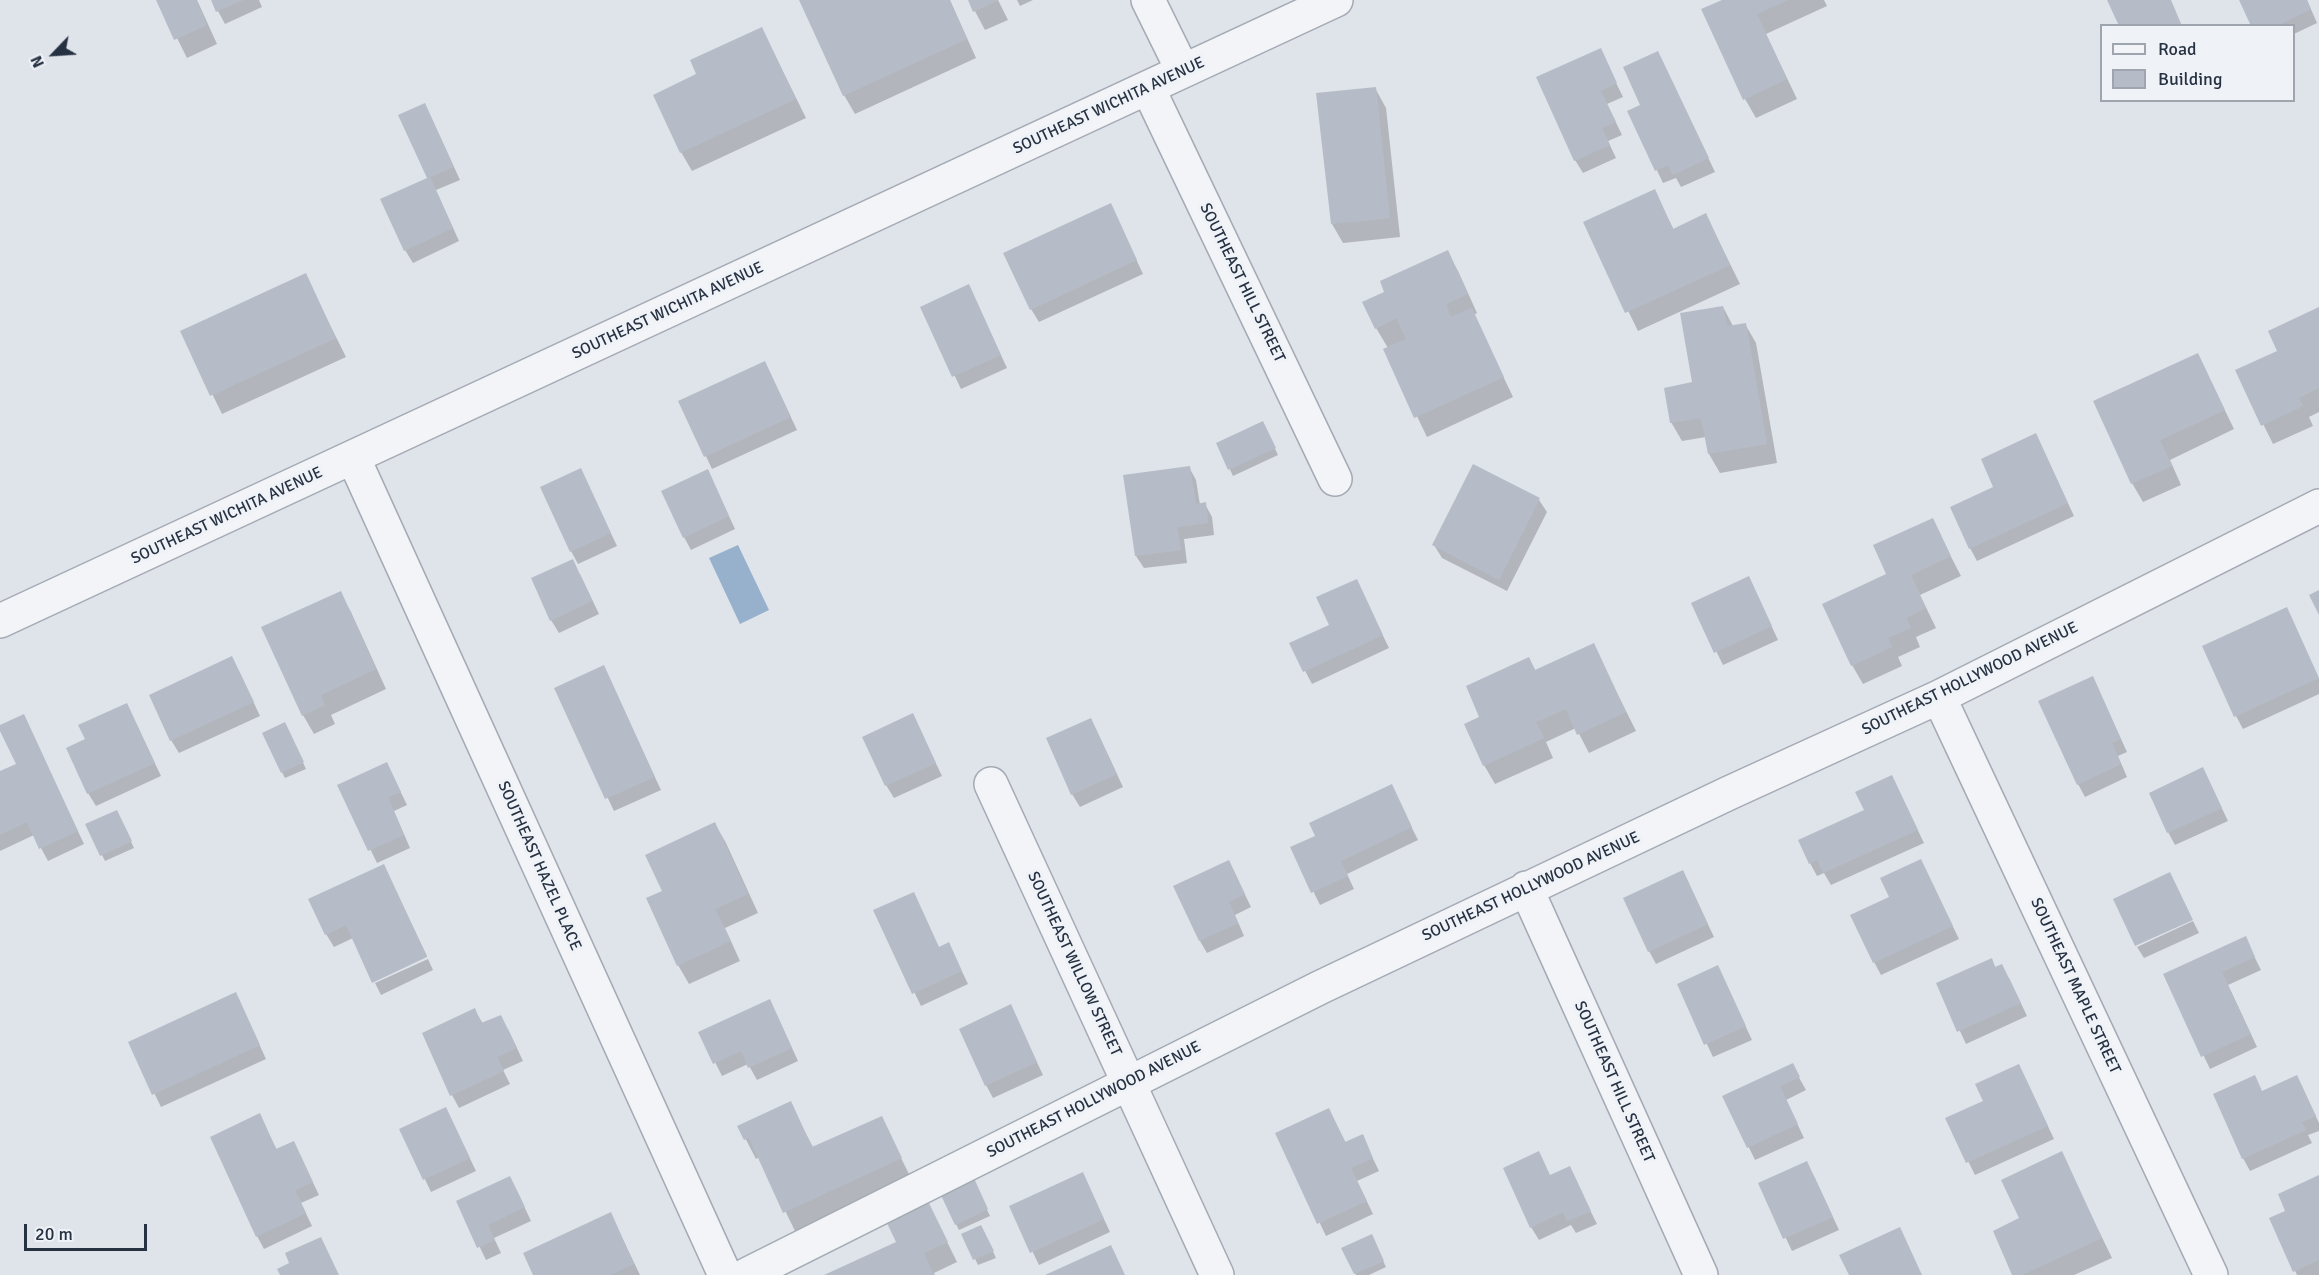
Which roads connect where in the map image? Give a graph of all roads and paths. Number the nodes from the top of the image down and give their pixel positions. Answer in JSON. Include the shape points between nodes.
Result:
{"nodes":[{"id":1,"x":1148,"y":0,"type":"edge"},
{"id":2,"x":1336,"y":0,"type":"edge"},
{"id":3,"x":1183,"y":71,"type":"junction"},
{"id":4,"x":1148,"y":87,"type":"junction"},
{"id":5,"x":352,"y":457,"type":"junction"},
{"id":6,"x":1335,"y":479,"type":"dead end"},
{"id":7,"x":2319,"y":506,"type":"edge"},
{"id":8,"x":0,"y":621,"type":"edge"},
{"id":9,"x":1939,"y":697,"type":"junction"},
{"id":10,"x":991,"y":784,"type":"dead end"},
{"id":11,"x":1526,"y":888,"type":"junction"},
{"id":12,"x":1129,"y":1083,"type":"junction"},
{"id":13,"x":725,"y":1275,"type":"edge"},
{"id":14,"x":746,"y":1275,"type":"edge"},
{"id":15,"x":1217,"y":1275,"type":"edge"},
{"id":16,"x":1701,"y":1275,"type":"edge"},
{"id":17,"x":2211,"y":1275,"type":"edge"}],
"edges":[{"from":1,"to":3,"type":"street"},
{"from":2,"to":3,"type":"street","name":"SOUTHEAST WICHITA AVENUE"},
{"from":3,"to":4,"type":"street","name":"SOUTHEAST WICHITA AVENUE"},
{"from":4,"to":5,"type":"street","name":"SOUTHEAST WICHITA AVENUE"},
{"from":4,"to":6,"type":"street","name":"SOUTHEAST HILL STREET"},
{"from":5,"to":8,"type":"street","name":"SOUTHEAST WICHITA AVENUE"},
{"from":5,"to":13,"type":"street","name":"SOUTHEAST HAZEL PLACE"},
{"from":7,"to":9,"type":"street","name":"SOUTHEAST HOLLYWOOD AVENUE"},
{"from":9,"to":11,"type":"street","name":"SOUTHEAST HOLLYWOOD AVENUE"},
{"from":9,"to":17,"type":"street","name":"SOUTHEAST MAPLE STREET"},
{"from":10,"to":12,"type":"street","name":"SOUTHEAST WILLOW STREET"},
{"from":11,"to":12,"type":"street","name":"SOUTHEAST HOLLYWOOD AVENUE"},
{"from":11,"to":16,"type":"street","name":"SOUTHEAST HILL STREET"},
{"from":12,"to":14,"type":"street","name":"SOUTHEAST HOLLYWOOD AVENUE"},
{"from":12,"to":15,"type":"street","name":"SOUTHEAST WILLOW STREET"}]}
